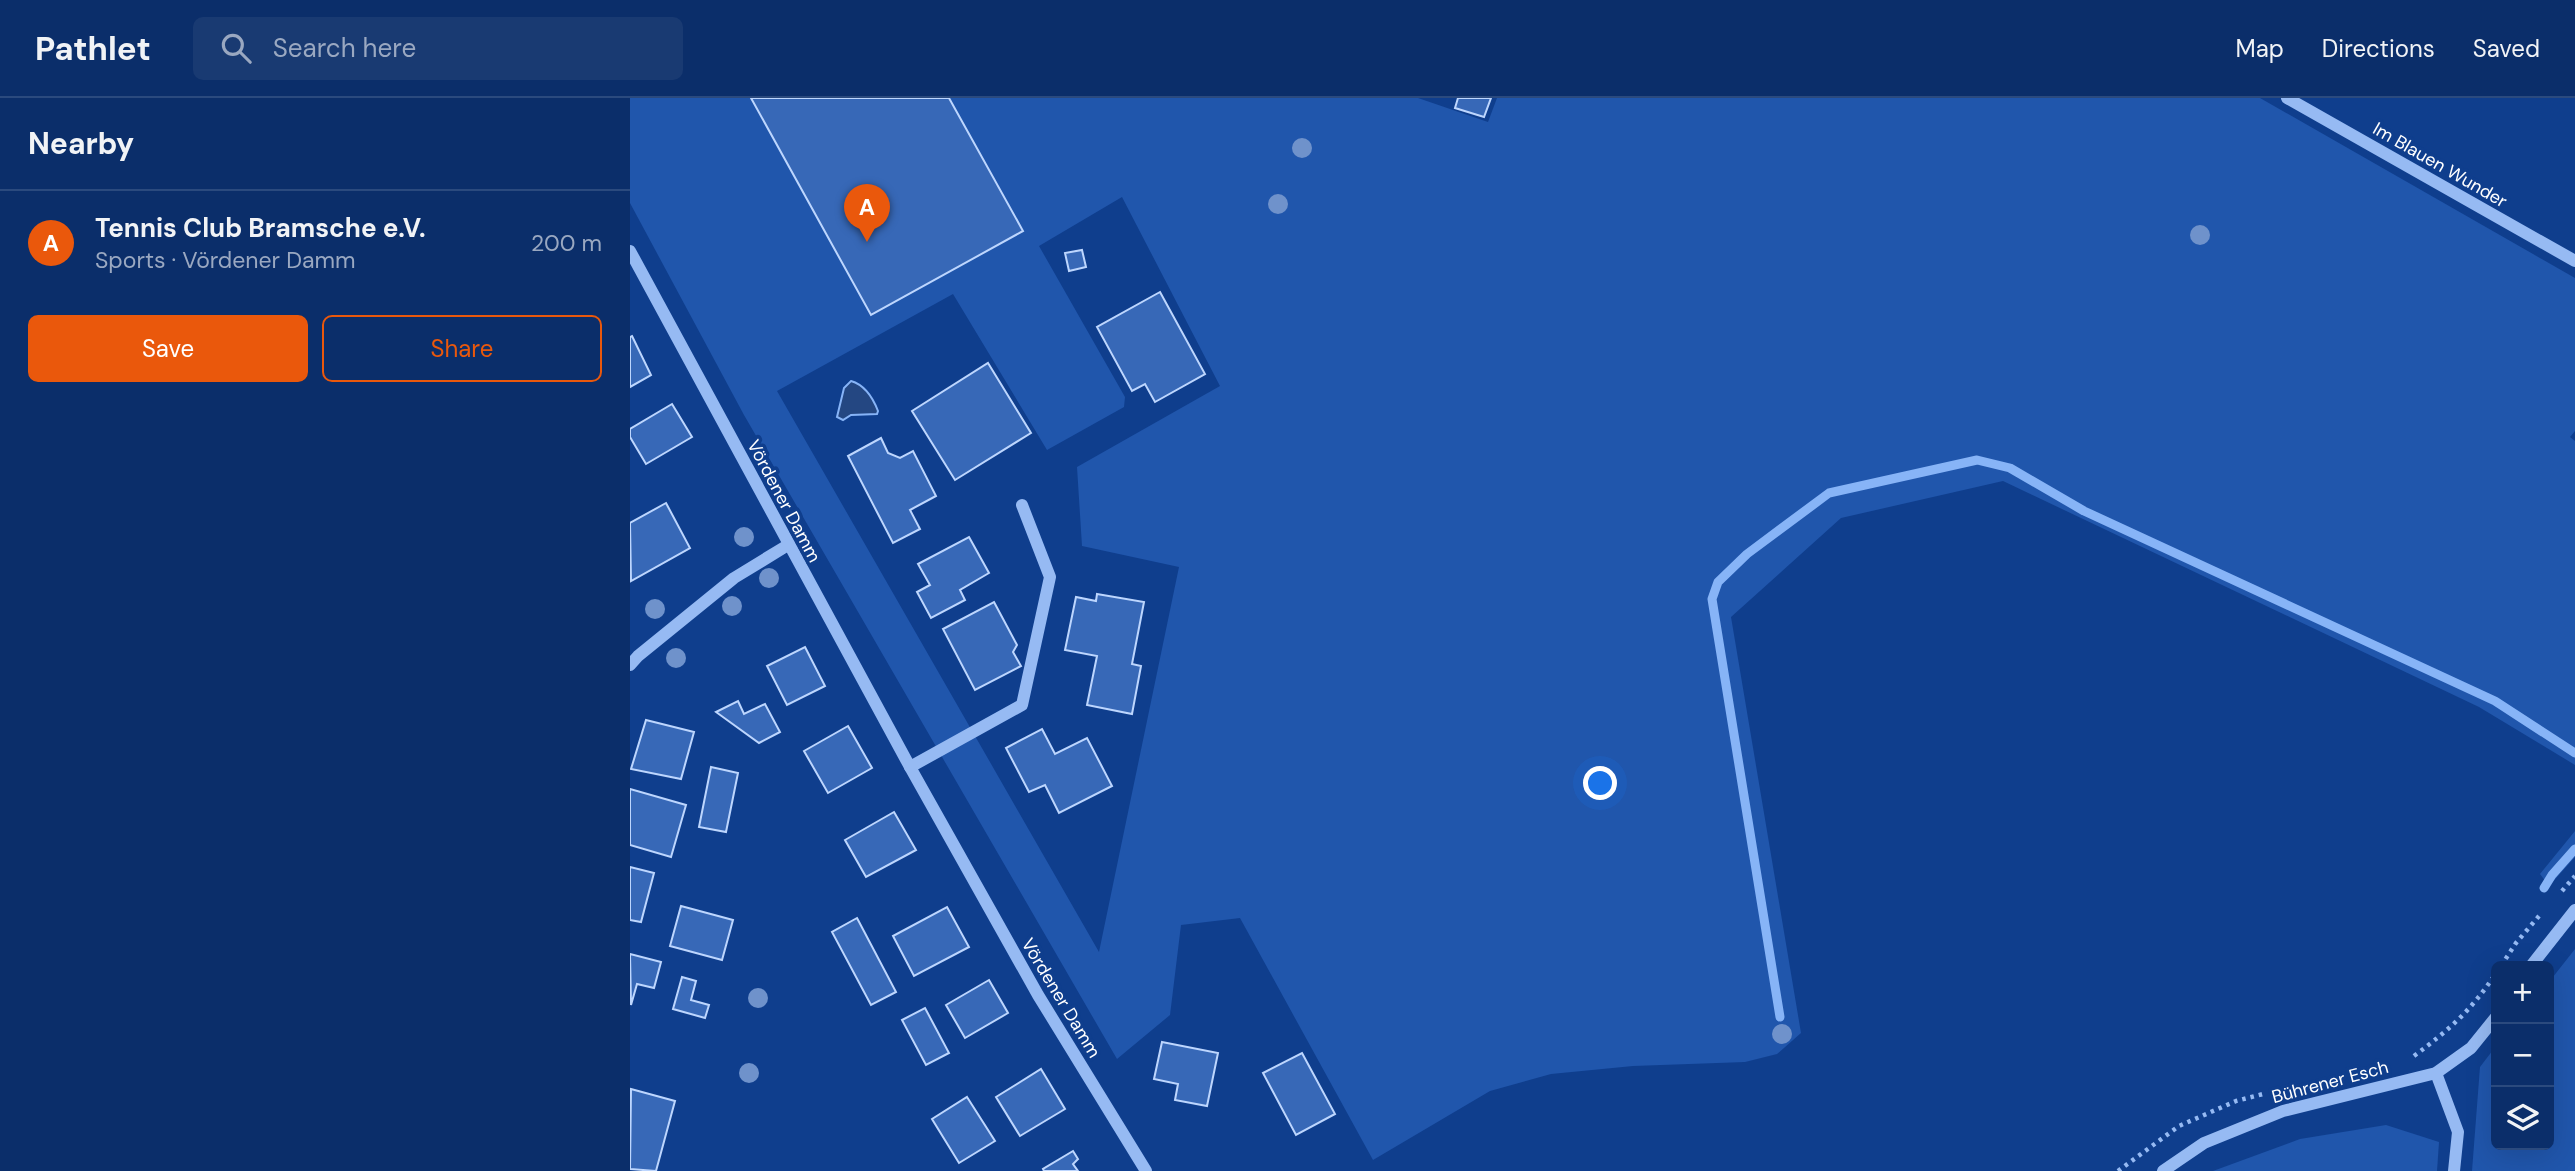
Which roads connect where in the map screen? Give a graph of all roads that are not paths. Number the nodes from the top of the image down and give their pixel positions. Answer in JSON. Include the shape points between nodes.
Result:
{"nodes":[{"id":1,"x":2287,"y":98,"type":"edge"},
{"id":2,"x":630,"y":251,"type":"edge"},
{"id":3,"x":2575,"y":261,"type":"edge"},
{"id":4,"x":1022,"y":505,"type":"dead end"},
{"id":5,"x":788,"y":545,"type":"junction"},
{"id":6,"x":630,"y":665,"type":"edge"},
{"id":7,"x":910,"y":767,"type":"junction"},
{"id":8,"x":2575,"y":910,"type":"edge"},
{"id":9,"x":2535,"y":961,"type":"edge"},
{"id":10,"x":2491,"y":1023,"type":"edge"},
{"id":11,"x":2436,"y":1073,"type":"junction"},
{"id":12,"x":1146,"y":1171,"type":"edge"},
{"id":13,"x":2163,"y":1171,"type":"edge"},
{"id":14,"x":2454,"y":1171,"type":"edge"}],
"edges":[{"from":1,"to":3,"type":"street","name":"Im Blauen Wunder"},
{"from":2,"to":5,"type":"street","name":"Vördener Damm"},
{"from":4,"to":7,"type":"street","via":[[1049,577],[1022,705]]},
{"from":5,"to":6,"type":"street","via":[[734,578]]},
{"from":5,"to":7,"type":"street","name":"Vördener Damm"},
{"from":7,"to":12,"type":"street","name":"Vördener Damm","via":[[1038,995]]},
{"from":8,"to":9,"type":"street"},
{"from":10,"to":11,"type":"street","name":"Bührener Esch","via":[[2471,1048]]},
{"from":11,"to":13,"type":"street","name":"Bührener Esch","via":[[2283,1111],[2204,1143]]},
{"from":11,"to":14,"type":"street","via":[[2458,1132]]}]}
